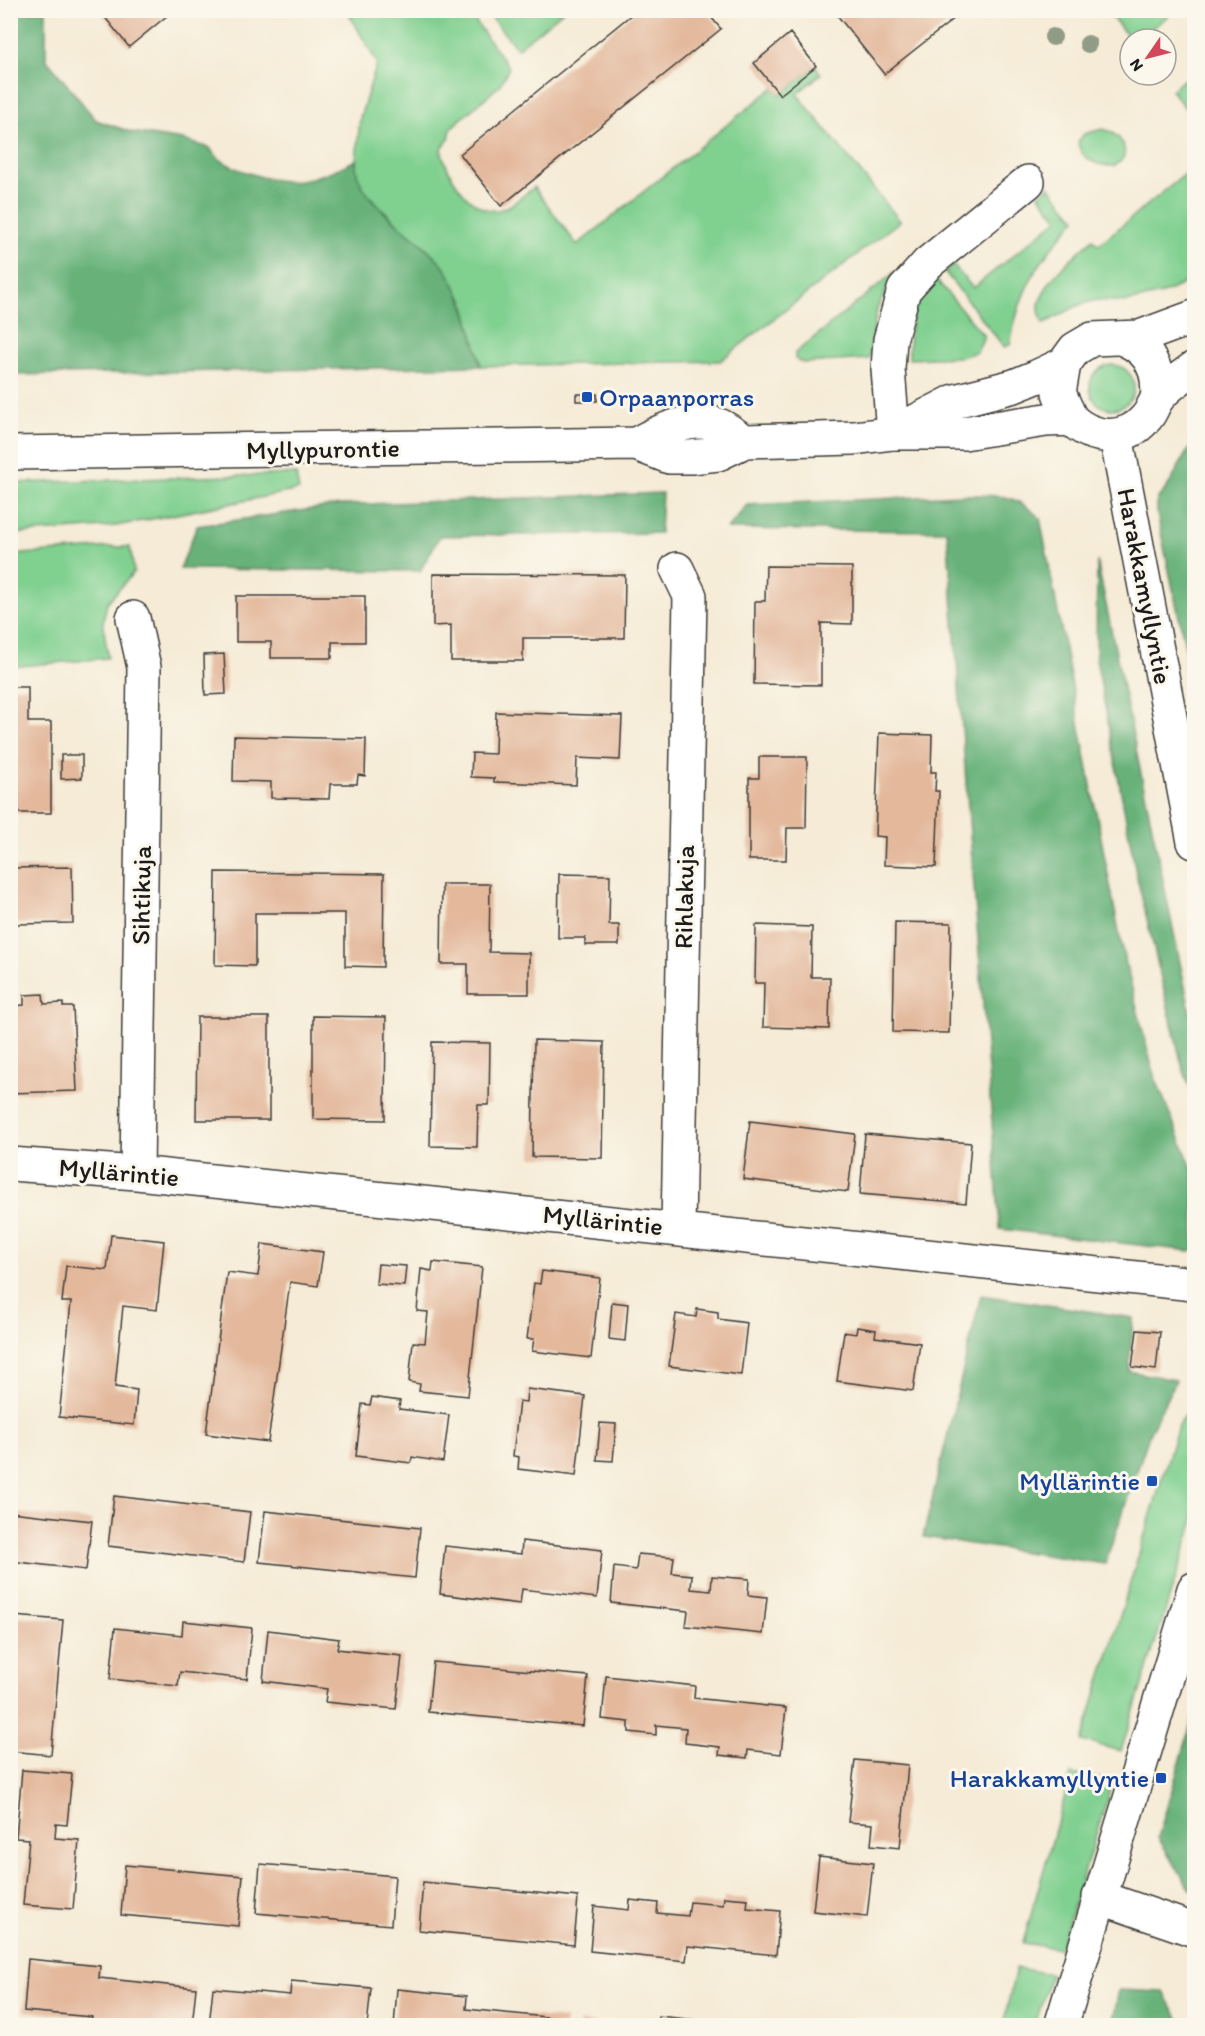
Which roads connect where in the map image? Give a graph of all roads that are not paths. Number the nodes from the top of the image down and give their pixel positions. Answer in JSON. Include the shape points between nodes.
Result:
{"nodes":[{"id":1,"x":1028,"y":182,"type":"dead end"},
{"id":2,"x":1194,"y":317,"type":"edge"},
{"id":3,"x":1121,"y":338,"type":"junction"},
{"id":4,"x":1064,"y":364,"type":"junction"},
{"id":5,"x":1194,"y":368,"type":"edge"},
{"id":6,"x":1157,"y":399,"type":"junction"},
{"id":7,"x":1071,"y":419,"type":"junction"},
{"id":8,"x":893,"y":433,"type":"junction"},
{"id":9,"x":1116,"y":436,"type":"junction"},
{"id":10,"x":10,"y":453,"type":"edge"},
{"id":11,"x":677,"y":569,"type":"dead end"},
{"id":12,"x":133,"y":618,"type":"dead end"},
{"id":13,"x":1194,"y":842,"type":"edge"},
{"id":14,"x":10,"y":1164,"type":"edge"},
{"id":15,"x":137,"y":1173,"type":"junction"},
{"id":16,"x":678,"y":1228,"type":"junction"},
{"id":17,"x":1194,"y":1284,"type":"edge"},
{"id":18,"x":1194,"y":1589,"type":"edge"},
{"id":19,"x":1099,"y":1897,"type":"junction"},
{"id":20,"x":1194,"y":1930,"type":"edge"},
{"id":21,"x":1061,"y":2025,"type":"edge"}],
"edges":[{"from":1,"to":8,"type":"street","via":[[928,263],[904,290],[890,340]]},
{"from":2,"to":3,"type":"street","via":[[1140,337]]},
{"from":3,"to":4,"type":"street","via":[[1101,337],[1083,343]]},
{"from":3,"to":6,"type":"street","via":[[1139,346],[1152,361],[1158,379]]},
{"from":4,"to":7,"type":"street","via":[[1059,393]]},
{"from":4,"to":8,"type":"street","name":"Myllypurontie","via":[[1014,386],[955,401]]},
{"from":5,"to":6,"type":"street"},
{"from":6,"to":9,"type":"street","via":[[1142,423]]},
{"from":7,"to":8,"type":"street","name":"Myllypurontie","via":[[964,433]]},
{"from":7,"to":9,"type":"street","via":[[1087,431]]},
{"from":8,"to":10,"type":"street","name":"Myllypurontie","via":[[745,441],[719,425],[691,423],[671,425],[636,444]]},
{"from":9,"to":13,"type":"street","name":"Harakkamyllyntie"},
{"from":11,"to":16,"type":"street","name":"Rihlakuja","via":[[690,596]]},
{"from":12,"to":15,"type":"street","name":"Sihtikuja","via":[[144,667]]},
{"from":14,"to":15,"type":"street","name":"Myllärintie"},
{"from":15,"to":16,"type":"street","name":"Myllärintie"},
{"from":16,"to":17,"type":"street","name":"Myllärintie"},
{"from":18,"to":19,"type":"street"},
{"from":19,"to":20,"type":"street"},
{"from":19,"to":21,"type":"street"}]}
